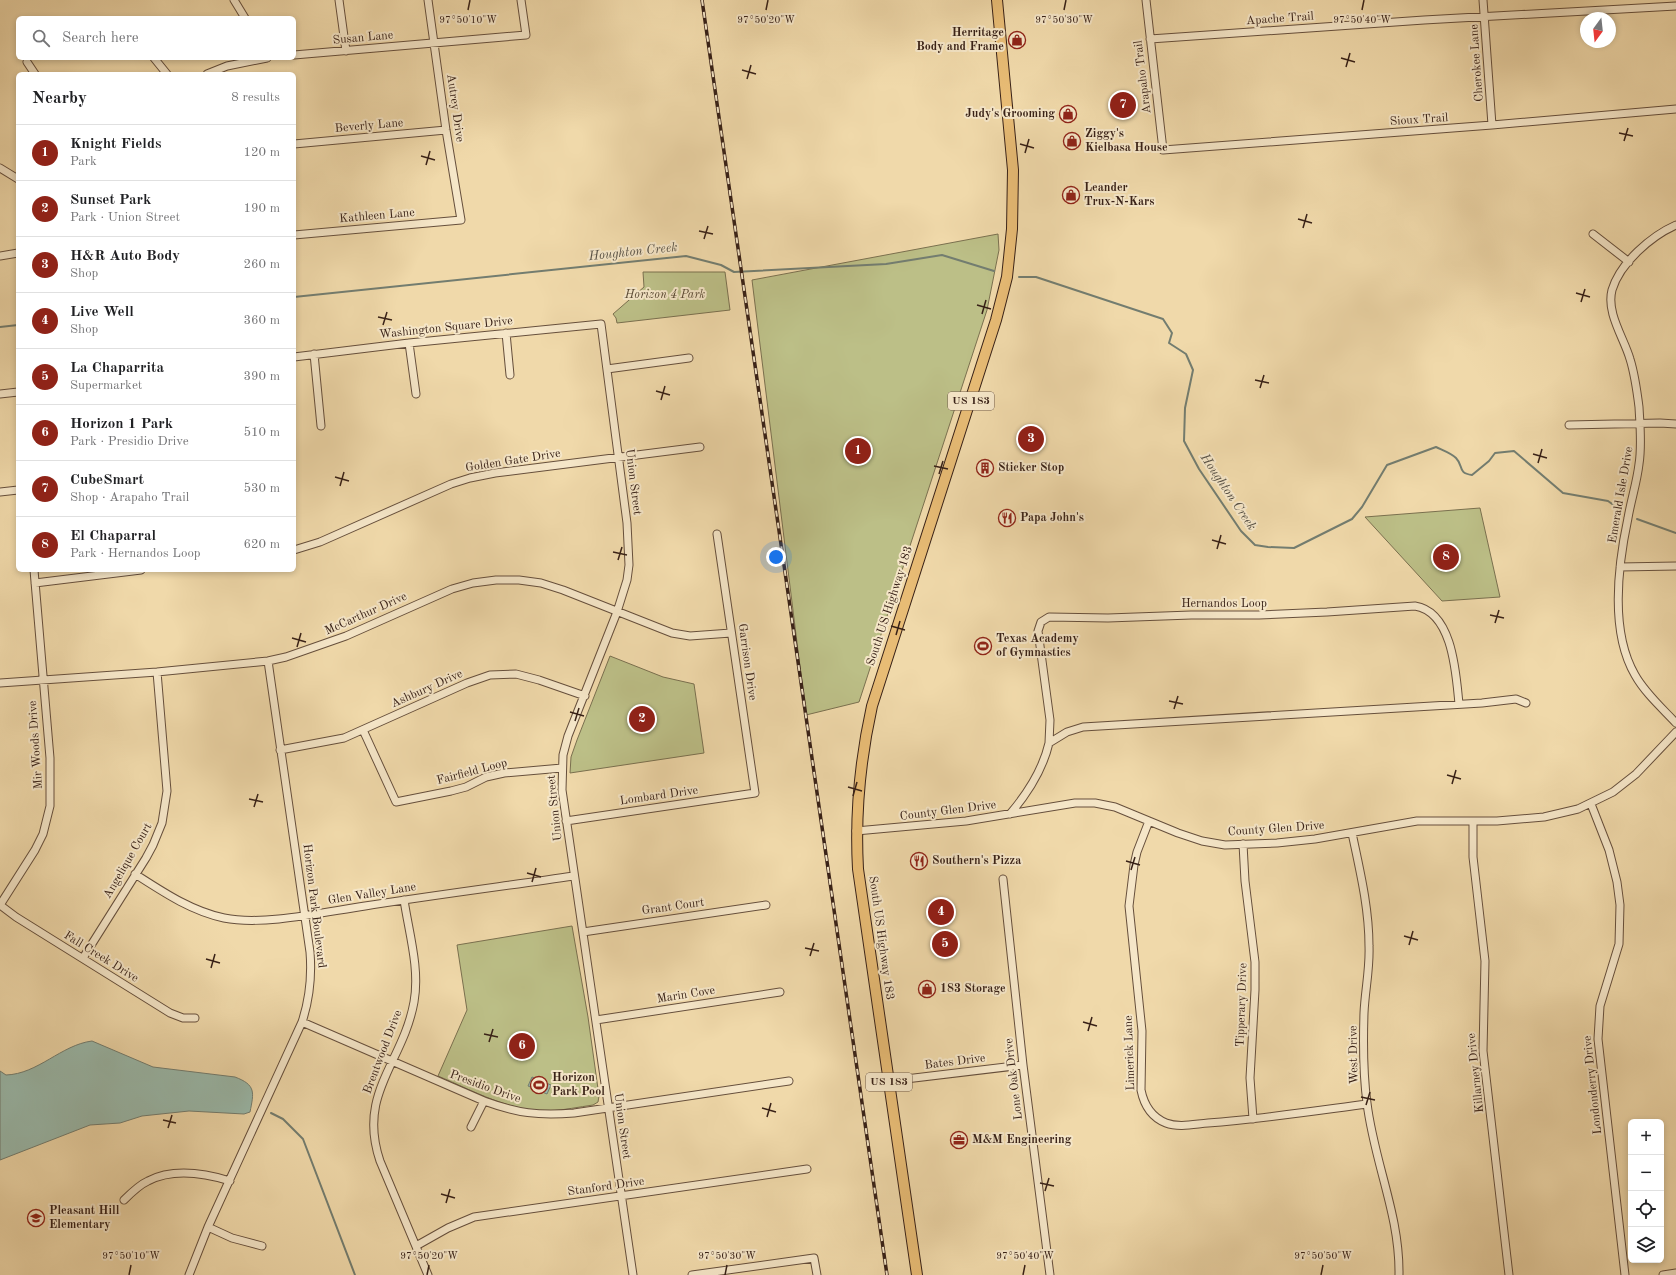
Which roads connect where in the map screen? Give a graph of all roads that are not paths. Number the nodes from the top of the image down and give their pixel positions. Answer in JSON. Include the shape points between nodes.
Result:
{"nodes":[{"id":1,"x":234,"y":0,"type":"edge"},
{"id":2,"x":339,"y":0,"type":"edge"},
{"id":3,"x":428,"y":0,"type":"edge"},
{"id":4,"x":521,"y":0,"type":"edge"},
{"id":5,"x":997,"y":0,"type":"edge"},
{"id":6,"x":1146,"y":0,"type":"edge"},
{"id":7,"x":1483,"y":0,"type":"edge"},
{"id":8,"x":1676,"y":6,"type":"edge"},
{"id":9,"x":244,"y":16,"type":"edge"},
{"id":10,"x":1484,"y":17,"type":"junction"},
{"id":11,"x":1150,"y":40,"type":"junction"},
{"id":12,"x":435,"y":43,"type":"junction"},
{"id":13,"x":346,"y":51,"type":"junction"},
{"id":14,"x":296,"y":56,"type":"edge"},
{"id":15,"x":156,"y":60,"type":"edge"},
{"id":16,"x":250,"y":60,"type":"edge"},
{"id":17,"x":27,"y":62,"type":"dead end"},
{"id":18,"x":34,"y":72,"type":"edge"},
{"id":19,"x":165,"y":72,"type":"edge"},
{"id":20,"x":212,"y":72,"type":"edge"},
{"id":21,"x":1676,"y":109,"type":"edge"},
{"id":22,"x":1492,"y":125,"type":"junction"},
{"id":23,"x":446,"y":130,"type":"junction"},
{"id":24,"x":296,"y":144,"type":"edge"},
{"id":25,"x":1163,"y":150,"type":"joint"},
{"id":26,"x":0,"y":168,"type":"edge"},
{"id":27,"x":16,"y":178,"type":"edge"},
{"id":28,"x":461,"y":220,"type":"joint"},
{"id":29,"x":1676,"y":225,"type":"edge"},
{"id":30,"x":1593,"y":234,"type":"dead end"},
{"id":31,"x":296,"y":235,"type":"edge"},
{"id":32,"x":16,"y":253,"type":"edge"},
{"id":33,"x":0,"y":256,"type":"edge"},
{"id":34,"x":1629,"y":262,"type":"junction"},
{"id":35,"x":601,"y":324,"type":"joint"},
{"id":36,"x":506,"y":333,"type":"junction"},
{"id":37,"x":409,"y":343,"type":"junction"},
{"id":38,"x":314,"y":354,"type":"junction"},
{"id":39,"x":296,"y":357,"type":"edge"},
{"id":40,"x":689,"y":358,"type":"dead end"},
{"id":41,"x":607,"y":369,"type":"junction"},
{"id":42,"x":510,"y":375,"type":"dead end"},
{"id":43,"x":16,"y":392,"type":"edge"},
{"id":44,"x":0,"y":394,"type":"edge"},
{"id":45,"x":416,"y":394,"type":"dead end"},
{"id":46,"x":1640,"y":423,"type":"junction"},
{"id":47,"x":1676,"y":424,"type":"edge"},
{"id":48,"x":1568,"y":425,"type":"dead end"},
{"id":49,"x":321,"y":426,"type":"dead end"},
{"id":50,"x":700,"y":447,"type":"dead end"},
{"id":51,"x":618,"y":457,"type":"junction"},
{"id":52,"x":16,"y":490,"type":"edge"},
{"id":53,"x":0,"y":492,"type":"edge"},
{"id":54,"x":716,"y":534,"type":"dead end"},
{"id":55,"x":296,"y":549,"type":"edge"},
{"id":56,"x":1676,"y":566,"type":"edge"},
{"id":57,"x":1620,"y":567,"type":"junction"},
{"id":58,"x":34,"y":572,"type":"edge"},
{"id":59,"x":125,"y":572,"type":"edge"},
{"id":60,"x":35,"y":583,"type":"junction"},
{"id":61,"x":617,"y":612,"type":"junction"},
{"id":62,"x":731,"y":633,"type":"junction"},
{"id":63,"x":268,"y":661,"type":"junction"},
{"id":64,"x":157,"y":672,"type":"junction"},
{"id":65,"x":42,"y":680,"type":"junction"},
{"id":66,"x":0,"y":683,"type":"edge"},
{"id":67,"x":585,"y":696,"type":"junction"},
{"id":68,"x":1526,"y":703,"type":"dead end"},
{"id":69,"x":1459,"y":704,"type":"junction"},
{"id":70,"x":1676,"y":723,"type":"edge"},
{"id":71,"x":363,"y":730,"type":"junction"},
{"id":72,"x":1676,"y":732,"type":"edge"},
{"id":73,"x":1049,"y":743,"type":"junction"},
{"id":74,"x":280,"y":750,"type":"junction"},
{"id":75,"x":562,"y":768,"type":"junction"},
{"id":76,"x":755,"y":793,"type":"joint"},
{"id":77,"x":1590,"y":804,"type":"junction"},
{"id":78,"x":1010,"y":814,"type":"junction"},
{"id":79,"x":566,"y":821,"type":"junction"},
{"id":80,"x":1149,"y":821,"type":"junction"},
{"id":81,"x":1473,"y":822,"type":"junction"},
{"id":82,"x":856,"y":831,"type":"junction"},
{"id":83,"x":1352,"y":833,"type":"junction"},
{"id":84,"x":1243,"y":844,"type":"junction"},
{"id":85,"x":135,"y":874,"type":"junction"},
{"id":86,"x":574,"y":876,"type":"junction"},
{"id":87,"x":1003,"y":879,"type":"dead end"},
{"id":88,"x":404,"y":900,"type":"junction"},
{"id":89,"x":0,"y":905,"type":"edge"},
{"id":90,"x":766,"y":905,"type":"dead end"},
{"id":91,"x":305,"y":915,"type":"junction"},
{"id":92,"x":583,"y":932,"type":"junction"},
{"id":93,"x":83,"y":958,"type":"junction"},
{"id":94,"x":780,"y":992,"type":"dead end"},
{"id":95,"x":195,"y":1018,"type":"dead end"},
{"id":96,"x":596,"y":1020,"type":"junction"},
{"id":97,"x":302,"y":1022,"type":"junction"},
{"id":98,"x":392,"y":1061,"type":"junction"},
{"id":99,"x":1023,"y":1064,"type":"junction"},
{"id":100,"x":789,"y":1081,"type":"dead end"},
{"id":101,"x":889,"y":1081,"type":"junction"},
{"id":102,"x":484,"y":1101,"type":"junction"},
{"id":103,"x":1367,"y":1104,"type":"junction"},
{"id":104,"x":608,"y":1107,"type":"junction"},
{"id":105,"x":1253,"y":1119,"type":"junction"},
{"id":106,"x":471,"y":1127,"type":"dead end"},
{"id":107,"x":806,"y":1168,"type":"dead end"},
{"id":108,"x":230,"y":1181,"type":"junction"},
{"id":109,"x":622,"y":1196,"type":"junction"},
{"id":110,"x":124,"y":1200,"type":"dead end"},
{"id":111,"x":208,"y":1227,"type":"junction"},
{"id":112,"x":262,"y":1246,"type":"dead end"},
{"id":113,"x":416,"y":1246,"type":"junction"},
{"id":114,"x":1676,"y":1273,"type":"edge"},
{"id":115,"x":189,"y":1275,"type":"edge"},
{"id":116,"x":428,"y":1275,"type":"edge"},
{"id":117,"x":633,"y":1275,"type":"edge"},
{"id":118,"x":692,"y":1275,"type":"edge"},
{"id":119,"x":817,"y":1275,"type":"edge"},
{"id":120,"x":917,"y":1275,"type":"edge"},
{"id":121,"x":1050,"y":1275,"type":"edge"},
{"id":122,"x":1399,"y":1275,"type":"edge"},
{"id":123,"x":1509,"y":1275,"type":"edge"},
{"id":124,"x":1625,"y":1275,"type":"edge"},
{"id":125,"x":1663,"y":1275,"type":"edge"}],
"edges":[{"from":1,"to":9,"type":"street"},
{"from":2,"to":13,"type":"street"},
{"from":3,"to":12,"type":"street","name":"Autrey Drive"},
{"from":4,"to":12,"type":"street","name":"Susan Lane","via":[[526,35]]},
{"from":5,"to":82,"type":"main road","name":"South US Highway 183","number":"US 183","via":[[1013,170],[1012,229],[1007,277],[996,320],[872,706],[864,739]]},
{"from":6,"to":11,"type":"street","name":"Arapaho Trail"},
{"from":7,"to":10,"type":"street","name":"Cherokee Lane"},
{"from":8,"to":10,"type":"street","name":"Apache Trail"},
{"from":10,"to":11,"type":"street","name":"Apache Trail"},
{"from":10,"to":22,"type":"street","name":"Cherokee Lane"},
{"from":11,"to":25,"type":"street","name":"Arapaho Trail"},
{"from":12,"to":13,"type":"street","name":"Susan Lane"},
{"from":12,"to":23,"type":"street","name":"Autrey Drive"},
{"from":13,"to":14,"type":"street","name":"Susan Lane"},
{"from":15,"to":19,"type":"street"},
{"from":16,"to":20,"type":"street"},
{"from":17,"to":18,"type":"street"},
{"from":21,"to":22,"type":"street","name":"Sioux Trail"},
{"from":22,"to":25,"type":"street","name":"Sioux Trail"},
{"from":23,"to":24,"type":"street","name":"Beverly Lane"},
{"from":23,"to":28,"type":"street","name":"Autrey Drive"},
{"from":26,"to":27,"type":"street"},
{"from":28,"to":31,"type":"street","name":"Kathleen Lane"},
{"from":29,"to":34,"type":"street","name":"Emerald Isle Drive","via":[[1653,238]]},
{"from":30,"to":34,"type":"street"},
{"from":32,"to":33,"type":"street"},
{"from":34,"to":46,"type":"street","name":"Emerald Isle Drive","via":[[1615,282],[1611,304],[1634,374]]},
{"from":35,"to":36,"type":"street","name":"Washington Square Drive"},
{"from":35,"to":41,"type":"street","name":"Union Street"},
{"from":36,"to":37,"type":"street","name":"Washington Square Drive"},
{"from":36,"to":42,"type":"street"},
{"from":37,"to":38,"type":"street","name":"Washington Square Drive"},
{"from":37,"to":45,"type":"street"},
{"from":38,"to":39,"type":"street","name":"Washington Square Drive"},
{"from":38,"to":49,"type":"street"},
{"from":40,"to":41,"type":"street"},
{"from":41,"to":51,"type":"street","name":"Union Street"},
{"from":43,"to":44,"type":"street"},
{"from":46,"to":47,"type":"street"},
{"from":46,"to":48,"type":"street"},
{"from":46,"to":57,"type":"street","name":"Emerald Isle Drive","via":[[1640,463]]},
{"from":50,"to":51,"type":"street","name":"Golden Gate Drive"},
{"from":51,"to":55,"type":"street","name":"Golden Gate Drive","via":[[470,478],[320,542]]},
{"from":51,"to":61,"type":"street","name":"Union Street","via":[[629,565]]},
{"from":52,"to":53,"type":"street"},
{"from":54,"to":62,"type":"street","name":"Garrison Drive"},
{"from":56,"to":57,"type":"street"},
{"from":57,"to":70,"type":"street","name":"Emerald Isle Drive","via":[[1620,619],[1626,656],[1642,686]]},
{"from":58,"to":60,"type":"street","name":"Mir Woods Drive"},
{"from":59,"to":60,"type":"street"},
{"from":60,"to":65,"type":"street","name":"Mir Woods Drive"},
{"from":61,"to":62,"type":"street","name":"McCarthur Drive","via":[[678,634],[705,636]]},
{"from":61,"to":63,"type":"street","name":"McCarthur Drive","via":[[541,584],[519,580],[473,583],[452,589],[346,636]]},
{"from":61,"to":67,"type":"street","name":"Union Street"},
{"from":62,"to":76,"type":"street","name":"Garrison Drive"},
{"from":63,"to":64,"type":"street","name":"McCarthur Drive"},
{"from":63,"to":74,"type":"street","name":"Horizon Park Boulevard"},
{"from":64,"to":65,"type":"street","name":"McCarthur Drive"},
{"from":64,"to":85,"type":"street","name":"Angelique Court","via":[[166,791],[165,809],[158,835]]},
{"from":65,"to":66,"type":"street","name":"McCarthur Drive"},
{"from":65,"to":89,"type":"street","name":"Mir Woods Drive","via":[[50,758],[50,806],[43,834],[35,850]]},
{"from":67,"to":71,"type":"street","name":"Ashbury Drive","via":[[516,674],[490,675]]},
{"from":67,"to":75,"type":"street","name":"Union Street","via":[[568,736]]},
{"from":68,"to":69,"type":"street","via":[[1516,699]]},
{"from":69,"to":73,"type":"street","via":[[1091,725],[1067,732]]},
{"from":69,"to":73,"type":"street","name":"Hernandos Loop","via":[[1450,645],[1436,618],[1423,607],[1259,615],[1049,617],[1041,622],[1038,631],[1050,720]]},
{"from":71,"to":74,"type":"street","name":"Ashbury Drive","via":[[328,742]]},
{"from":71,"to":75,"type":"street","name":"Fairfield Loop","via":[[396,802],[466,787],[486,777],[504,773]]},
{"from":72,"to":77,"type":"street","name":"County Glen Drive","via":[[1636,774],[1613,792]]},
{"from":73,"to":78,"type":"street","name":"Hernandos Loop","via":[[1036,776]]},
{"from":74,"to":91,"type":"street","name":"Horizon Park Boulevard"},
{"from":75,"to":79,"type":"street","name":"Union Street"},
{"from":76,"to":79,"type":"street","name":"Lombard Drive"},
{"from":77,"to":81,"type":"street","name":"County Glen Drive","via":[[1554,816]]},
{"from":77,"to":124,"type":"street","name":"Londonderry Drive","via":[[1609,850],[1620,905],[1619,944],[1600,1006],[1598,1039]]},
{"from":78,"to":80,"type":"street","name":"County Glen Drive","via":[[1056,806],[1095,803],[1124,810]]},
{"from":78,"to":82,"type":"street","name":"County Glen Drive","via":[[929,826]]},
{"from":79,"to":86,"type":"street","name":"Union Street"},
{"from":80,"to":84,"type":"street","name":"County Glen Drive","via":[[1202,841],[1215,844]]},
{"from":80,"to":105,"type":"street","name":"Limerick Lane","via":[[1137,852],[1129,906],[1142,1031],[1143,1099],[1146,1107],[1156,1118],[1169,1124]]},
{"from":81,"to":83,"type":"street","name":"County Glen Drive","via":[[1417,821]]},
{"from":81,"to":123,"type":"street","name":"Killarney Drive","via":[[1473,857],[1485,961],[1483,1051]]},
{"from":82,"to":101,"type":"main road","name":"South US Highway 183","number":"US 183","via":[[858,869]]},
{"from":83,"to":84,"type":"street","name":"County Glen Drive","via":[[1307,840]]},
{"from":83,"to":103,"type":"street","name":"West Drive","via":[[1368,922],[1369,948],[1363,1045]]},
{"from":84,"to":105,"type":"street","name":"Tipperary Drive","via":[[1255,962],[1256,990],[1250,1078]]},
{"from":85,"to":91,"type":"street","name":"Glen Valley Lane","via":[[190,907],[223,918],[256,920]]},
{"from":85,"to":93,"type":"street","name":"Angelique Court"},
{"from":86,"to":88,"type":"street","name":"Glen Valley Lane"},
{"from":86,"to":92,"type":"street","name":"Union Street"},
{"from":87,"to":99,"type":"street","name":"Lone Oak Drive"},
{"from":88,"to":91,"type":"street","name":"Glen Valley Lane"},
{"from":88,"to":98,"type":"street","name":"Brentwood Drive","via":[[414,968],[414,1003]]},
{"from":89,"to":93,"type":"street","name":"Fall Creek Drive"},
{"from":90,"to":92,"type":"street","name":"Grant Court"},
{"from":91,"to":97,"type":"street","name":"Horizon Park Boulevard","via":[[312,970],[309,999]]},
{"from":92,"to":96,"type":"street","name":"Union Street"},
{"from":93,"to":95,"type":"street","name":"Fall Creek Drive","via":[[170,1013],[183,1018]]},
{"from":94,"to":96,"type":"street","name":"Marin Cove"},
{"from":96,"to":104,"type":"street","name":"Union Street"},
{"from":97,"to":98,"type":"street","name":"Presidio Drive"},
{"from":97,"to":108,"type":"street","name":"Horizon Park Boulevard"},
{"from":98,"to":102,"type":"street","name":"Presidio Drive"},
{"from":98,"to":113,"type":"street","name":"Brentwood Drive","via":[[378,1094],[374,1112],[374,1144]]},
{"from":99,"to":101,"type":"street","name":"Bates Drive"},
{"from":99,"to":121,"type":"street","name":"Lone Oak Drive"},
{"from":100,"to":104,"type":"street","name":"Presidio Drive"},
{"from":101,"to":120,"type":"main road","name":"South US Highway 183","number":"US 183"},
{"from":102,"to":104,"type":"street","name":"Presidio Drive","via":[[512,1110],[546,1115]]},
{"from":102,"to":106,"type":"street"},
{"from":103,"to":105,"type":"street","name":"Limerick Lane"},
{"from":103,"to":122,"type":"street","name":"West Drive","via":[[1397,1233]]},
{"from":104,"to":109,"type":"street","name":"Union Street"},
{"from":107,"to":109,"type":"street","name":"Stanford Drive"},
{"from":108,"to":110,"type":"street","via":[[199,1173],[165,1175],[148,1180]]},
{"from":108,"to":111,"type":"street","name":"Horizon Park Boulevard"},
{"from":109,"to":113,"type":"street","name":"Stanford Drive","via":[[474,1217]]},
{"from":109,"to":117,"type":"street","name":"Union Street"},
{"from":111,"to":112,"type":"street","via":[[232,1238]]},
{"from":111,"to":115,"type":"street","name":"Horizon Park Boulevard"},
{"from":113,"to":116,"type":"street","name":"Brentwood Drive"},
{"from":114,"to":125,"type":"street"},
{"from":118,"to":119,"type":"street","via":[[814,1258]]}]}
